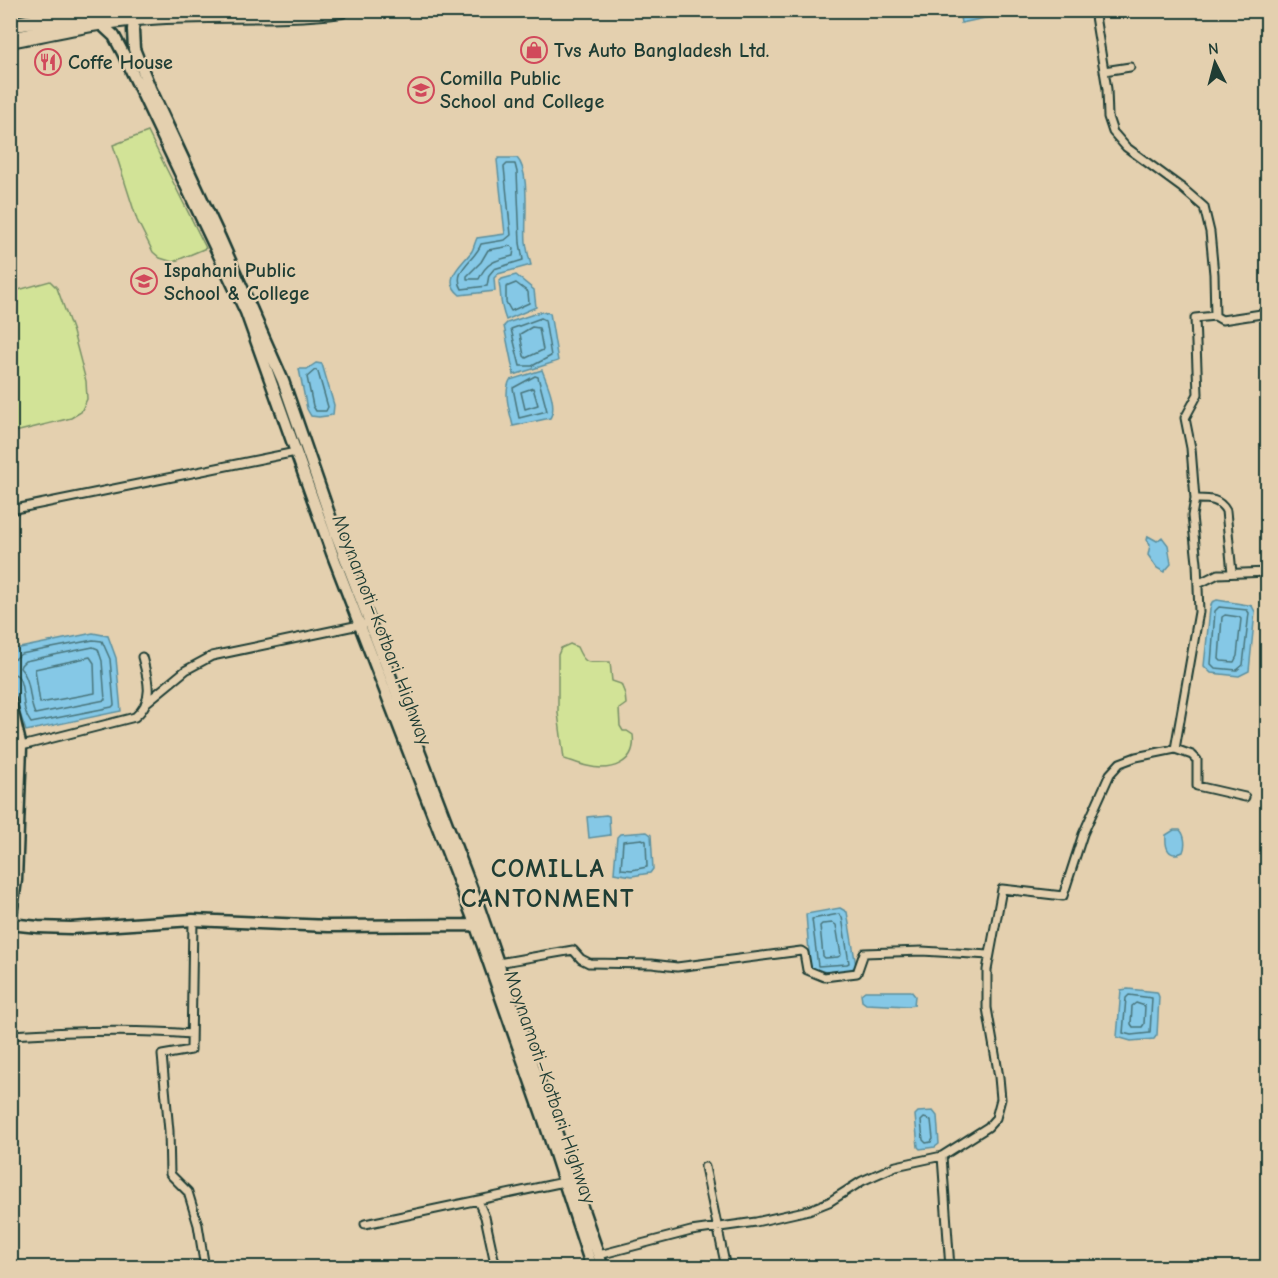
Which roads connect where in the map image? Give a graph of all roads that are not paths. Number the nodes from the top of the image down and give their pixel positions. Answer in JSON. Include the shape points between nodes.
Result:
{"nodes":[{"id":1,"x":342,"y":10,"type":"edge"},
{"id":2,"x":1094,"y":10,"type":"edge"},
{"id":3,"x":99,"y":17,"type":"edge"},
{"id":4,"x":134,"y":18,"type":"junction"},
{"id":5,"x":10,"y":25,"type":"edge"},
{"id":6,"x":10,"y":40,"type":"edge"},
{"id":7,"x":1130,"y":67,"type":"dead end"},
{"id":8,"x":1104,"y":71,"type":"junction"},
{"id":9,"x":249,"y":310,"type":"junction"},
{"id":10,"x":1268,"y":313,"type":"edge"},
{"id":11,"x":1215,"y":316,"type":"junction"},
{"id":12,"x":296,"y":452,"type":"junction"},
{"id":13,"x":1195,"y":499,"type":"junction"},
{"id":14,"x":10,"y":510,"type":"edge"},
{"id":15,"x":1268,"y":572,"type":"edge"},
{"id":16,"x":1232,"y":573,"type":"junction"},
{"id":17,"x":1198,"y":584,"type":"junction"},
{"id":18,"x":365,"y":624,"type":"junction"},
{"id":19,"x":142,"y":657,"type":"dead end"},
{"id":20,"x":10,"y":701,"type":"edge"},
{"id":21,"x":147,"y":702,"type":"junction"},
{"id":22,"x":16,"y":748,"type":"edge"},
{"id":23,"x":1175,"y":748,"type":"junction"},
{"id":24,"x":1245,"y":797,"type":"dead end"},
{"id":25,"x":193,"y":920,"type":"junction"},
{"id":26,"x":10,"y":923,"type":"edge"},
{"id":27,"x":481,"y":925,"type":"junction"},
{"id":28,"x":989,"y":955,"type":"junction"},
{"id":29,"x":498,"y":963,"type":"junction"},
{"id":30,"x":192,"y":1034,"type":"junction"},
{"id":31,"x":10,"y":1035,"type":"edge"},
{"id":32,"x":942,"y":1156,"type":"junction"},
{"id":33,"x":705,"y":1167,"type":"dead end"},
{"id":34,"x":564,"y":1182,"type":"junction"},
{"id":35,"x":478,"y":1201,"type":"junction"},
{"id":36,"x":365,"y":1224,"type":"dead end"},
{"id":37,"x":717,"y":1227,"type":"junction"},
{"id":38,"x":599,"y":1255,"type":"junction"},
{"id":39,"x":205,"y":1268,"type":"edge"},
{"id":40,"x":496,"y":1268,"type":"edge"},
{"id":41,"x":592,"y":1268,"type":"edge"},
{"id":42,"x":603,"y":1268,"type":"edge"},
{"id":43,"x":726,"y":1268,"type":"edge"},
{"id":44,"x":950,"y":1268,"type":"edge"}],
"edges":[{"from":1,"to":4,"type":"highway"},
{"from":2,"to":8,"type":"street"},
{"from":3,"to":4,"type":"highway"},
{"from":3,"to":5,"type":"highway"},
{"from":3,"to":6,"type":"highway"},
{"from":3,"to":9,"type":"main road","name":"Moynamoti–Kotbari Highway","via":[[123,52]]},
{"from":4,"to":9,"type":"main road","name":"Moynamoti–Kotbari Highway","via":[[134,49]]},
{"from":7,"to":8,"type":"street"},
{"from":8,"to":11,"type":"street","via":[[1113,132],[1126,147],[1204,207],[1210,232]]},
{"from":9,"to":12,"type":"main road","name":"Moynamoti–Kotbari Highway"},
{"from":9,"to":18,"type":"main road","name":"Moynamoti–Kotbari Highway","via":[[283,381]]},
{"from":10,"to":11,"type":"street","via":[[1222,320]]},
{"from":11,"to":13,"type":"street","via":[[1195,318],[1198,394],[1185,418]]},
{"from":12,"to":14,"type":"street"},
{"from":12,"to":18,"type":"main road","name":"Moynamoti–Kotbari Highway","via":[[332,553]]},
{"from":13,"to":16,"type":"street","via":[[1215,500],[1226,511]]},
{"from":13,"to":17,"type":"street","via":[[1192,516]]},
{"from":15,"to":16,"type":"street"},
{"from":16,"to":17,"type":"street","via":[[1218,574]]},
{"from":17,"to":23,"type":"street","via":[[1199,612]]},
{"from":18,"to":21,"type":"street","via":[[212,656],[186,670]]},
{"from":18,"to":27,"type":"main road","name":"Moynamoti–Kotbari Highway"},
{"from":19,"to":21,"type":"street","via":[[148,681]]},
{"from":20,"to":22,"type":"main road"},
{"from":21,"to":22,"type":"street","via":[[135,717]]},
{"from":22,"to":26,"type":"main road","via":[[16,880]]},
{"from":23,"to":24,"type":"street","via":[[1197,760],[1197,786]]},
{"from":23,"to":28,"type":"street","via":[[1120,763],[1110,774],[1083,834],[1063,896],[1002,889]]},
{"from":25,"to":26,"type":"main road","via":[[70,928]]},
{"from":25,"to":27,"type":"main road","via":[[328,926]]},
{"from":25,"to":30,"type":"street"},
{"from":27,"to":29,"type":"main road","name":"Moynamoti–Kotbari Highway"},
{"from":27,"to":34,"type":"main road","name":"Moynamoti–Kotbari Highway"},
{"from":28,"to":29,"type":"street","via":[[864,953],[856,973],[824,977],[807,970],[801,951],[677,967],[589,963],[573,950]]},
{"from":28,"to":32,"type":"street","via":[[987,1008],[999,1077],[999,1108],[988,1127]]},
{"from":29,"to":38,"type":"main road","name":"Moynamoti–Kotbari Highway"},
{"from":30,"to":31,"type":"street","via":[[86,1030]]},
{"from":30,"to":39,"type":"street","via":[[191,1050],[162,1055],[170,1174],[188,1192]]},
{"from":32,"to":37,"type":"street","via":[[896,1166],[809,1210]]},
{"from":32,"to":44,"type":"street"},
{"from":33,"to":37,"type":"street"},
{"from":34,"to":35,"type":"street"},
{"from":34,"to":41,"type":"main road","name":"Moynamoti–Kotbari Highway"},
{"from":35,"to":36,"type":"street"},
{"from":35,"to":40,"type":"street","via":[[488,1225]]},
{"from":37,"to":38,"type":"street"},
{"from":37,"to":43,"type":"street"},
{"from":38,"to":42,"type":"main road","name":"Moynamoti–Kotbari Highway"}]}
